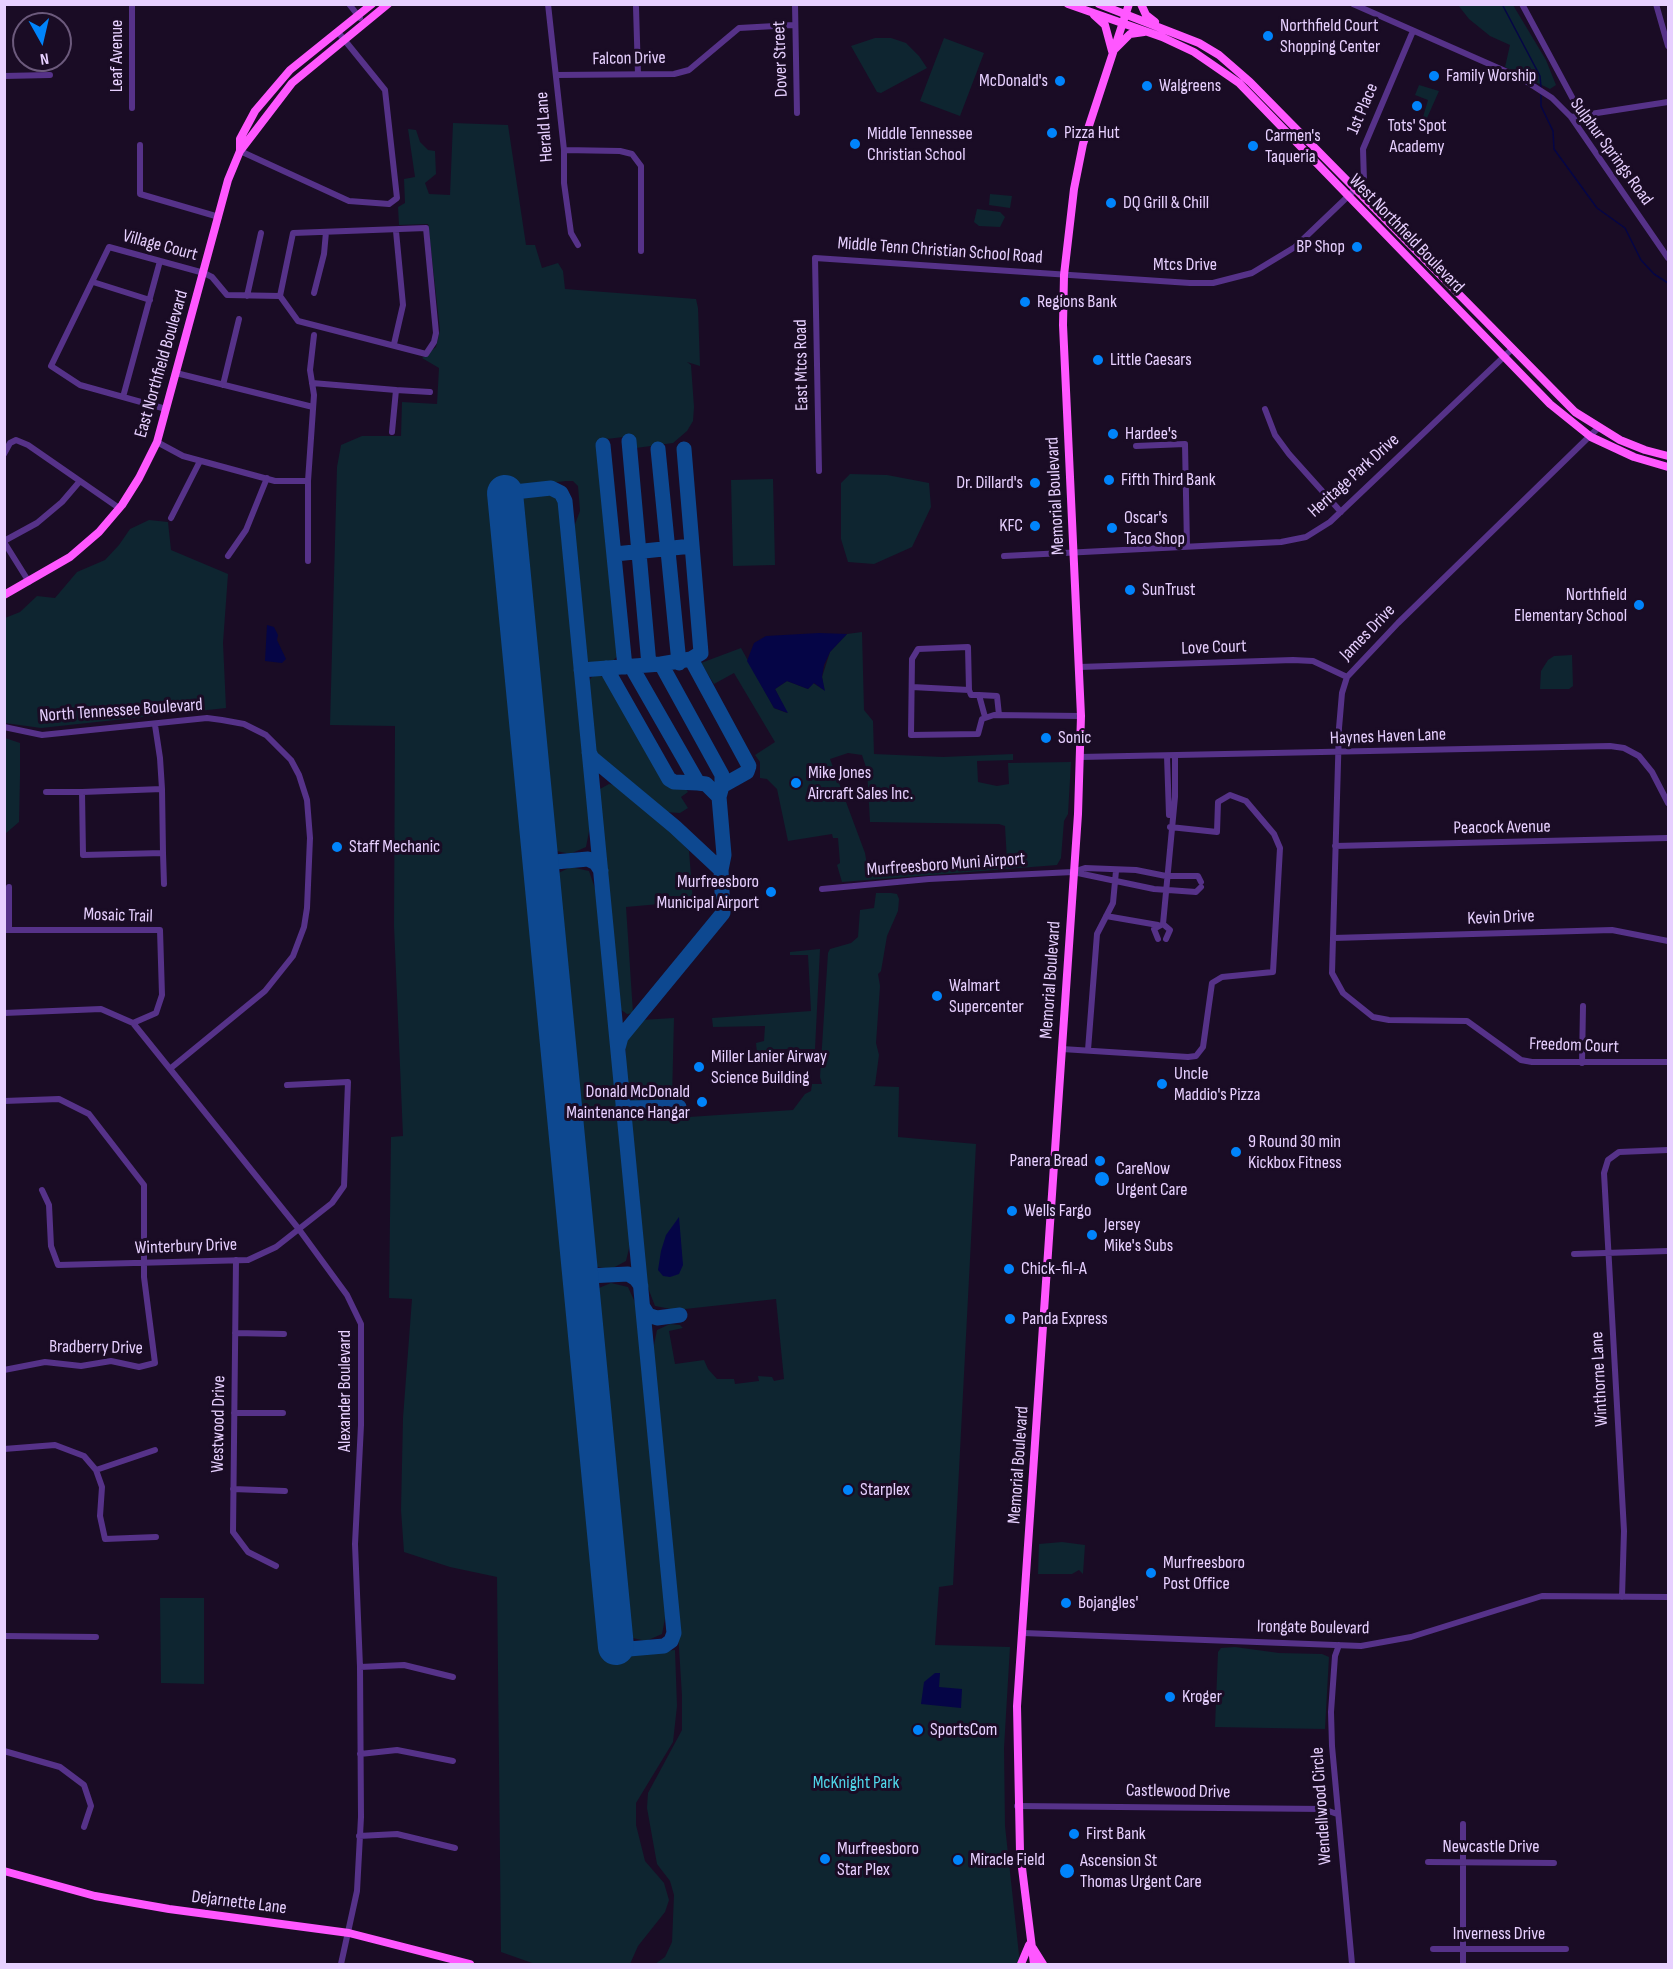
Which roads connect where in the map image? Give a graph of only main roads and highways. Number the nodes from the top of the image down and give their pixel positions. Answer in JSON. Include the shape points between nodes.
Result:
{"nodes":[{"id":1,"x":372,"y":4,"type":"edge"},
{"id":2,"x":388,"y":4,"type":"edge"},
{"id":3,"x":1068,"y":4,"type":"edge"},
{"id":4,"x":1099,"y":4,"type":"edge"},
{"id":5,"x":1129,"y":4,"type":"edge"},
{"id":6,"x":1141,"y":4,"type":"edge"},
{"id":7,"x":1087,"y":11,"type":"junction"},
{"id":8,"x":1125,"y":14,"type":"junction"},
{"id":9,"x":1122,"y":22,"type":"junction"},
{"id":10,"x":1161,"y":27,"type":"junction"},
{"id":11,"x":1151,"y":33,"type":"junction"},
{"id":12,"x":1112,"y":52,"type":"junction"},
{"id":13,"x":240,"y":151,"type":"junction"},
{"id":14,"x":1475,"y":312,"type":"junction"},
{"id":15,"x":1468,"y":320,"type":"junction"},
{"id":16,"x":1668,"y":456,"type":"edge"},
{"id":17,"x":1668,"y":467,"type":"edge"},
{"id":18,"x":4,"y":594,"type":"edge"},
{"id":19,"x":4,"y":1870,"type":"edge"},
{"id":20,"x":1030,"y":1944,"type":"junction"},
{"id":21,"x":470,"y":1965,"type":"edge"},
{"id":22,"x":1021,"y":1965,"type":"edge"},
{"id":23,"x":1034,"y":1965,"type":"edge"},
{"id":24,"x":1044,"y":1965,"type":"edge"}],
"edges":[{"from":1,"to":13,"type":"main road","name":"East Northfield Boulevard","via":[[272,89],[240,139]]},
{"from":2,"to":13,"type":"main road","name":"East Northfield Boulevard","via":[[292,83]]},
{"from":3,"to":7,"type":"main road"},
{"from":4,"to":8,"type":"main road"},
{"from":5,"to":8,"type":"main road","name":"Memorial Boulevard"},
{"from":6,"to":10,"type":"main road","via":[[1146,15]]},
{"from":7,"to":9,"type":"main road"},
{"from":7,"to":12,"type":"main road","via":[[1105,25]]},
{"from":8,"to":9,"type":"main road","name":"Memorial Boulevard"},
{"from":8,"to":10,"type":"main road","name":"West Northfield Boulevard"},
{"from":9,"to":11,"type":"main road","name":"West Northfield Boulevard"},
{"from":9,"to":12,"type":"main road","name":"Memorial Boulevard"},
{"from":10,"to":14,"type":"main road","name":"West Northfield Boulevard","via":[[1199,43],[1236,68]]},
{"from":11,"to":12,"type":"main road","via":[[1130,34]]},
{"from":11,"to":15,"type":"main road","name":"West Northfield Boulevard","via":[[1203,56],[1239,83]]},
{"from":12,"to":20,"type":"main road","name":"Memorial Boulevard","via":[[1082,149],[1064,274],[1081,716],[1017,1706],[1017,1806]]},
{"from":13,"to":18,"type":"main road","name":"East Northfield Boulevard","via":[[157,442],[139,478],[99,532],[70,557]]},
{"from":14,"to":15,"type":"main road"},
{"from":14,"to":16,"type":"main road","name":"West Northfield Boulevard","via":[[1575,412],[1598,428]]},
{"from":15,"to":17,"type":"main road","name":"West Northfield Boulevard","via":[[1550,404],[1591,437],[1634,457]]},
{"from":19,"to":21,"type":"main road","name":"Dejarnette Lane","via":[[103,1897],[349,1933]]},
{"from":20,"to":22,"type":"main road"},
{"from":20,"to":23,"type":"main road","name":"Memorial Boulevard"},
{"from":20,"to":24,"type":"main road"}]}
